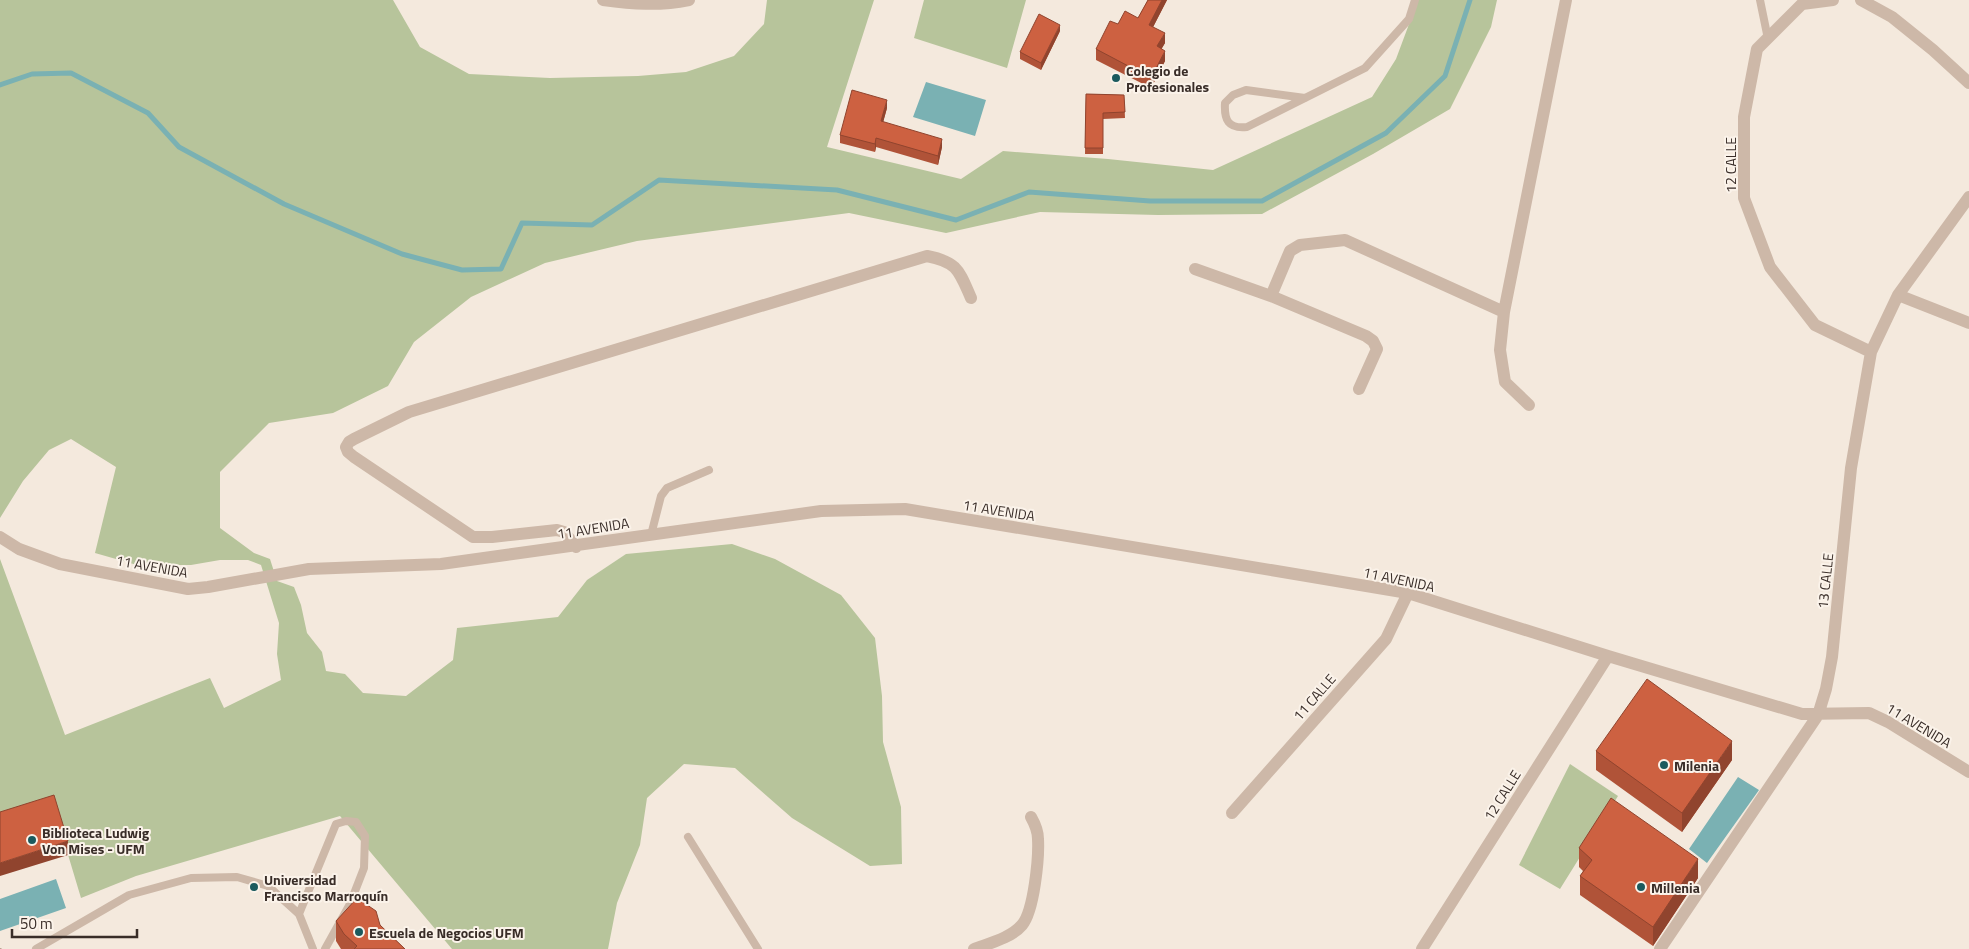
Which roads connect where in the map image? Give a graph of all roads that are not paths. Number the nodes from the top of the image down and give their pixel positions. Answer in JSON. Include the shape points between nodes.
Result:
{"nodes":[{"id":1,"x":603,"y":0,"type":"edge"},
{"id":2,"x":688,"y":0,"type":"edge"},
{"id":3,"x":1416,"y":0,"type":"edge"},
{"id":4,"x":1566,"y":0,"type":"edge"},
{"id":5,"x":1760,"y":0,"type":"edge"},
{"id":6,"x":1833,"y":0,"type":"edge"},
{"id":7,"x":1861,"y":0,"type":"edge"},
{"id":8,"x":1768,"y":39,"type":"junction"},
{"id":9,"x":1969,"y":83,"type":"edge"},
{"id":10,"x":1305,"y":98,"type":"junction"},
{"id":11,"x":1969,"y":197,"type":"edge"},
{"id":12,"x":1196,"y":269,"type":"dead end"},
{"id":13,"x":1898,"y":295,"type":"junction"},
{"id":14,"x":1271,"y":296,"type":"junction"},
{"id":15,"x":971,"y":298,"type":"dead end"},
{"id":16,"x":1504,"y":312,"type":"junction"},
{"id":17,"x":1969,"y":323,"type":"edge"},
{"id":18,"x":1871,"y":352,"type":"junction"},
{"id":19,"x":1359,"y":389,"type":"dead end"},
{"id":20,"x":1529,"y":405,"type":"dead end"},
{"id":21,"x":709,"y":470,"type":"dead end"},
{"id":22,"x":651,"y":535,"type":"junction"},
{"id":23,"x":0,"y":537,"type":"edge"},
{"id":24,"x":576,"y":546,"type":"junction"},
{"id":25,"x":1408,"y":593,"type":"junction"},
{"id":26,"x":1608,"y":656,"type":"junction"},
{"id":27,"x":1818,"y":715,"type":"junction"},
{"id":28,"x":1969,"y":772,"type":"edge"},
{"id":29,"x":1232,"y":813,"type":"dead end"},
{"id":30,"x":1031,"y":818,"type":"dead end"},
{"id":31,"x":688,"y":837,"type":"dead end"},
{"id":32,"x":299,"y":914,"type":"junction"},
{"id":33,"x":36,"y":949,"type":"edge"},
{"id":34,"x":313,"y":949,"type":"edge"},
{"id":35,"x":325,"y":949,"type":"edge"},
{"id":36,"x":758,"y":949,"type":"edge"},
{"id":37,"x":974,"y":949,"type":"edge"},
{"id":38,"x":1422,"y":949,"type":"edge"},
{"id":39,"x":1660,"y":949,"type":"edge"}],
"edges":[{"from":1,"to":2,"type":"street","via":[[630,4]]},
{"from":3,"to":10,"type":"lane","via":[[1409,19],[1365,68]]},
{"from":4,"to":16,"type":"street"},
{"from":5,"to":8,"type":"lane"},
{"from":6,"to":8,"type":"street","name":"12 CALLE","via":[[1802,4]]},
{"from":7,"to":9,"type":"street","via":[[1892,17]]},
{"from":8,"to":18,"type":"street","name":"12 CALLE","via":[[1757,49],[1744,117],[1744,198],[1770,267],[1815,325]]},
{"from":10,"to":10,"type":"lane","via":[[1247,127],[1237,128],[1229,124],[1224,113],[1225,103],[1233,95],[1246,90]]},
{"from":11,"to":13,"type":"street","name":"13 CALLE"},
{"from":12,"to":14,"type":"street"},
{"from":13,"to":17,"type":"street"},
{"from":13,"to":18,"type":"street","name":"13 CALLE"},
{"from":14,"to":16,"type":"street","via":[[1290,251],[1300,245],[1345,240]]},
{"from":14,"to":19,"type":"street","via":[[1373,341],[1377,349]]},
{"from":15,"to":24,"type":"street","via":[[958,270],[944,259],[927,256],[409,412],[354,439],[346,448],[473,537],[492,538],[557,530],[564,532]]},
{"from":16,"to":20,"type":"street","via":[[1500,350],[1505,382]]},
{"from":18,"to":27,"type":"street","name":"13 CALLE","via":[[1851,468],[1832,657]]},
{"from":21,"to":22,"type":"lane","via":[[667,488],[661,496]]},
{"from":22,"to":24,"type":"street","name":"11 AVENIDA"},
{"from":22,"to":25,"type":"street","name":"11 AVENIDA","via":[[820,511],[905,509]]},
{"from":23,"to":24,"type":"street","name":"11 AVENIDA","via":[[19,549],[60,564],[188,589],[309,569],[441,564]]},
{"from":25,"to":26,"type":"street","name":"11 AVENIDA"},
{"from":25,"to":29,"type":"street","name":"11 CALLE","via":[[1386,639]]},
{"from":26,"to":27,"type":"street","name":"11 AVENIDA","via":[[1802,714]]},
{"from":26,"to":38,"type":"street","name":"12 CALLE"},
{"from":27,"to":28,"type":"street","name":"11 AVENIDA","via":[[1869,713]]},
{"from":27,"to":39,"type":"street","name":"13 CALLE"},
{"from":30,"to":37,"type":"street","via":[[1038,839],[1030,911],[1023,924],[1011,934]]},
{"from":31,"to":36,"type":"lane"},
{"from":32,"to":33,"type":"lane","via":[[268,886],[237,877],[191,878],[129,895]]},
{"from":32,"to":34,"type":"lane"},
{"from":32,"to":35,"type":"lane","via":[[336,824],[356,822],[365,836],[364,868],[350,904]]}]}
